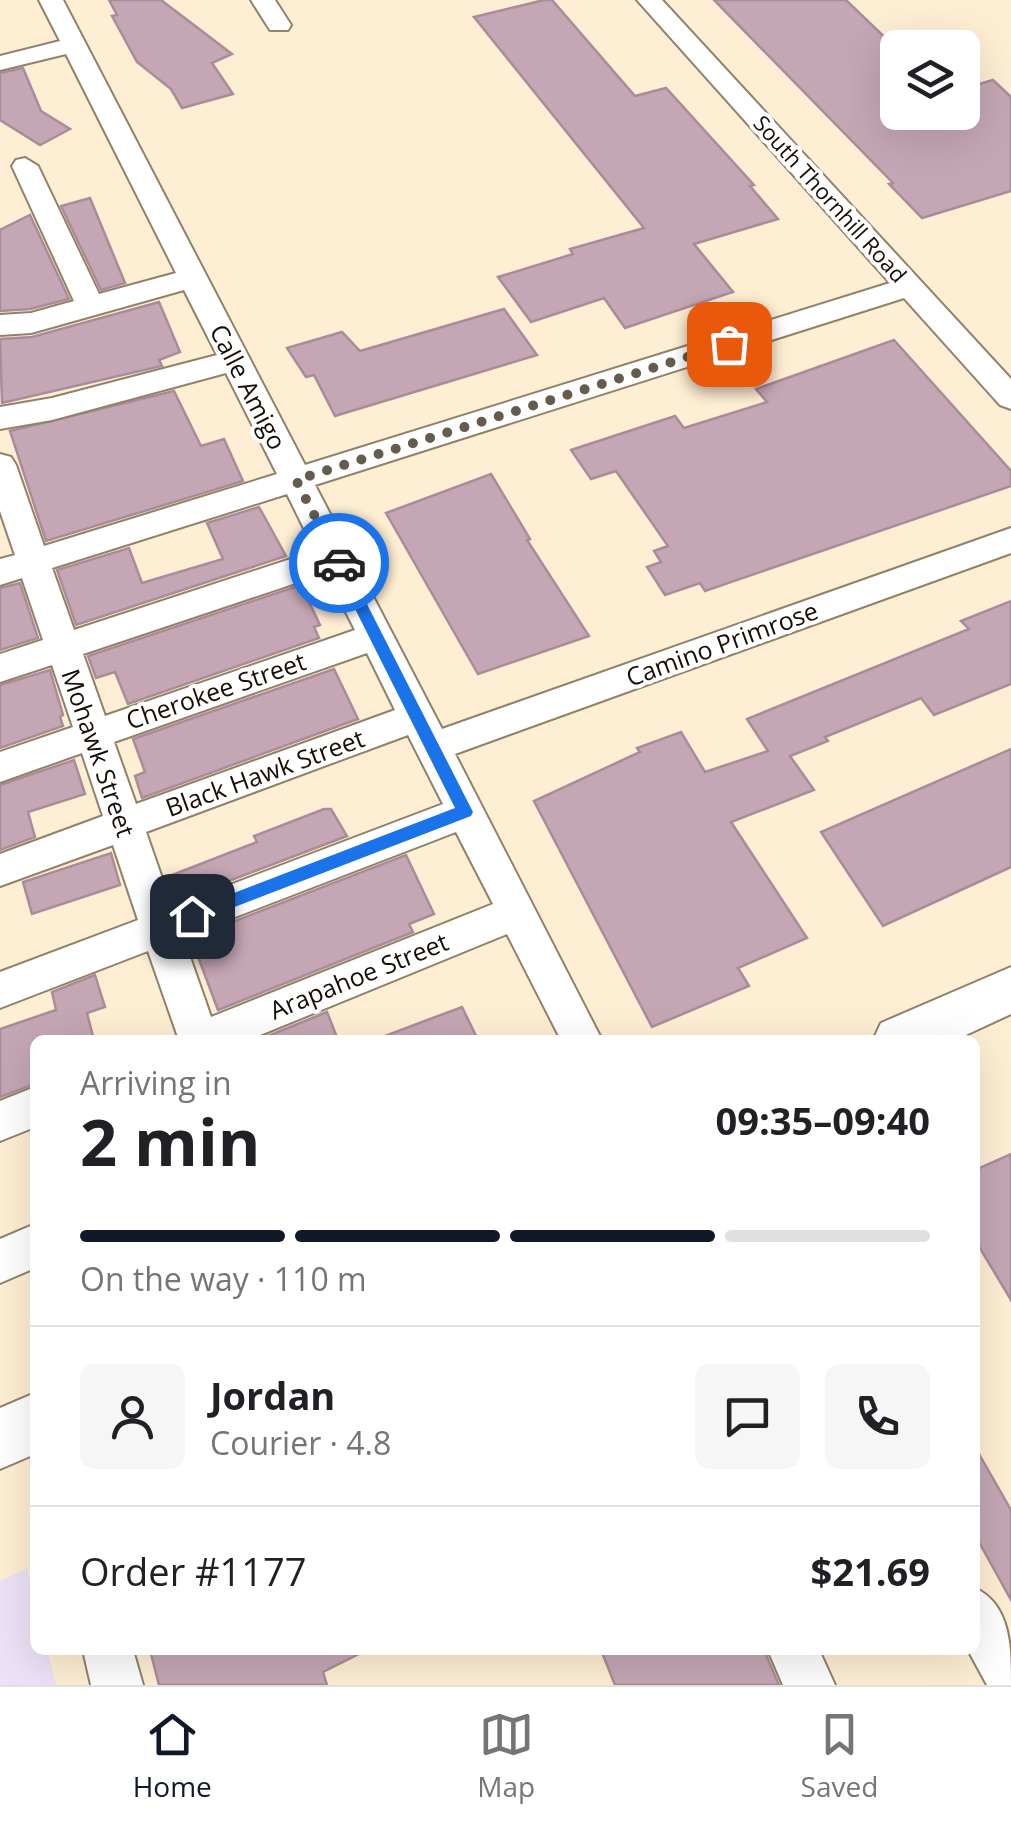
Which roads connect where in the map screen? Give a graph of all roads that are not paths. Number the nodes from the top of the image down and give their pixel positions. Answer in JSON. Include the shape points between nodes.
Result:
{"nodes":[{"id":1,"x":52,"y":0,"type":"edge"},
{"id":2,"x":264,"y":0,"type":"edge"},
{"id":3,"x":649,"y":0,"type":"edge"},
{"id":4,"x":280,"y":24,"type":"dead end"},
{"id":5,"x":74,"y":45,"type":"junction"},
{"id":6,"x":0,"y":64,"type":"edge"},
{"id":7,"x":25,"y":166,"type":"dead end"},
{"id":8,"x":192,"y":278,"type":"junction"},
{"id":9,"x":910,"y":287,"type":"junction"},
{"id":10,"x":91,"y":308,"type":"junction"},
{"id":11,"x":0,"y":325,"type":"edge"},
{"id":12,"x":234,"y":361,"type":"junction"},
{"id":13,"x":1011,"y":398,"type":"edge"},
{"id":14,"x":0,"y":418,"type":"edge"},
{"id":15,"x":0,"y":465,"type":"edge"},
{"id":16,"x":296,"y":480,"type":"junction"},
{"id":17,"x":7,"y":514,"type":"edge"},
{"id":18,"x":1011,"y":540,"type":"edge"},
{"id":19,"x":336,"y":557,"type":"junction"},
{"id":20,"x":16,"y":567,"type":"edge"},
{"id":21,"x":376,"y":636,"type":"junction"},
{"id":22,"x":61,"y":648,"type":"junction"},
{"id":23,"x":0,"y":668,"type":"edge"},
{"id":24,"x":425,"y":732,"type":"junction"},
{"id":25,"x":93,"y":733,"type":"junction"},
{"id":26,"x":0,"y":767,"type":"edge"},
{"id":27,"x":465,"y":812,"type":"junction"},
{"id":28,"x":123,"y":824,"type":"junction"},
{"id":29,"x":0,"y":870,"type":"edge"},
{"id":30,"x":517,"y":912,"type":"junction"},
{"id":31,"x":158,"y":929,"type":"junction"},
{"id":32,"x":0,"y":990,"type":"edge"},
{"id":33,"x":1011,"y":990,"type":"edge"},
{"id":34,"x":198,"y":1035,"type":"edge"},
{"id":35,"x":212,"y":1035,"type":"edge"},
{"id":36,"x":579,"y":1035,"type":"edge"},
{"id":37,"x":911,"y":1035,"type":"edge"},
{"id":38,"x":30,"y":1109,"type":"edge"},
{"id":39,"x":0,"y":1121,"type":"edge"},
{"id":40,"x":30,"y":1248,"type":"edge"},
{"id":41,"x":0,"y":1261,"type":"edge"},
{"id":42,"x":30,"y":1426,"type":"edge"},
{"id":43,"x":0,"y":1439,"type":"edge"},
{"id":44,"x":980,"y":1622,"type":"edge"},
{"id":45,"x":109,"y":1655,"type":"edge"},
{"id":46,"x":795,"y":1655,"type":"edge"},
{"id":47,"x":1011,"y":1679,"type":"edge"},
{"id":48,"x":117,"y":1685,"type":"edge"},
{"id":49,"x":809,"y":1685,"type":"edge"}],
"edges":[{"from":1,"to":5,"type":"street","name":"Calle Amigo"},
{"from":2,"to":4,"type":"street"},
{"from":3,"to":9,"type":"street","name":"South Thornhill Road"},
{"from":5,"to":6,"type":"street"},
{"from":5,"to":8,"type":"street","name":"Calle Amigo"},
{"from":7,"to":10,"type":"street"},
{"from":8,"to":10,"type":"street"},
{"from":8,"to":12,"type":"street","name":"Calle Amigo"},
{"from":9,"to":13,"type":"street","name":"South Thornhill Road"},
{"from":9,"to":16,"type":"street"},
{"from":10,"to":11,"type":"street"},
{"from":12,"to":14,"type":"street"},
{"from":12,"to":16,"type":"street","name":"Calle Amigo"},
{"from":15,"to":17,"type":"street","name":"Mohawk Street"},
{"from":16,"to":19,"type":"street","name":"Calle Amigo"},
{"from":16,"to":20,"type":"street"},
{"from":17,"to":20,"type":"street","name":"Mohawk Street"},
{"from":18,"to":24,"type":"street","name":"Camino Primrose"},
{"from":19,"to":21,"type":"street","name":"Calle Amigo"},
{"from":19,"to":22,"type":"street"},
{"from":20,"to":22,"type":"street","name":"Mohawk Street"},
{"from":21,"to":24,"type":"street","name":"Calle Amigo"},
{"from":21,"to":25,"type":"street","name":"Cherokee Street"},
{"from":22,"to":23,"type":"street"},
{"from":22,"to":25,"type":"street","name":"Mohawk Street"},
{"from":24,"to":27,"type":"street","name":"Calle Amigo"},
{"from":24,"to":28,"type":"street","name":"Black Hawk Street"},
{"from":25,"to":26,"type":"street","name":"Cherokee Street"},
{"from":25,"to":28,"type":"street","name":"Mohawk Street"},
{"from":27,"to":30,"type":"street","name":"Calle Amigo"},
{"from":27,"to":31,"type":"street"},
{"from":28,"to":29,"type":"street","name":"Black Hawk Street"},
{"from":28,"to":31,"type":"street","name":"Mohawk Street"},
{"from":30,"to":35,"type":"street","name":"Arapahoe Street"},
{"from":30,"to":36,"type":"street","name":"Calle Amigo"},
{"from":31,"to":32,"type":"street"},
{"from":31,"to":34,"type":"street","name":"Mohawk Street"},
{"from":33,"to":37,"type":"main road"},
{"from":38,"to":39,"type":"street"},
{"from":40,"to":41,"type":"street"},
{"from":42,"to":43,"type":"main road"},
{"from":44,"to":47,"type":"street"},
{"from":45,"to":48,"type":"street"},
{"from":46,"to":49,"type":"street"}]}
